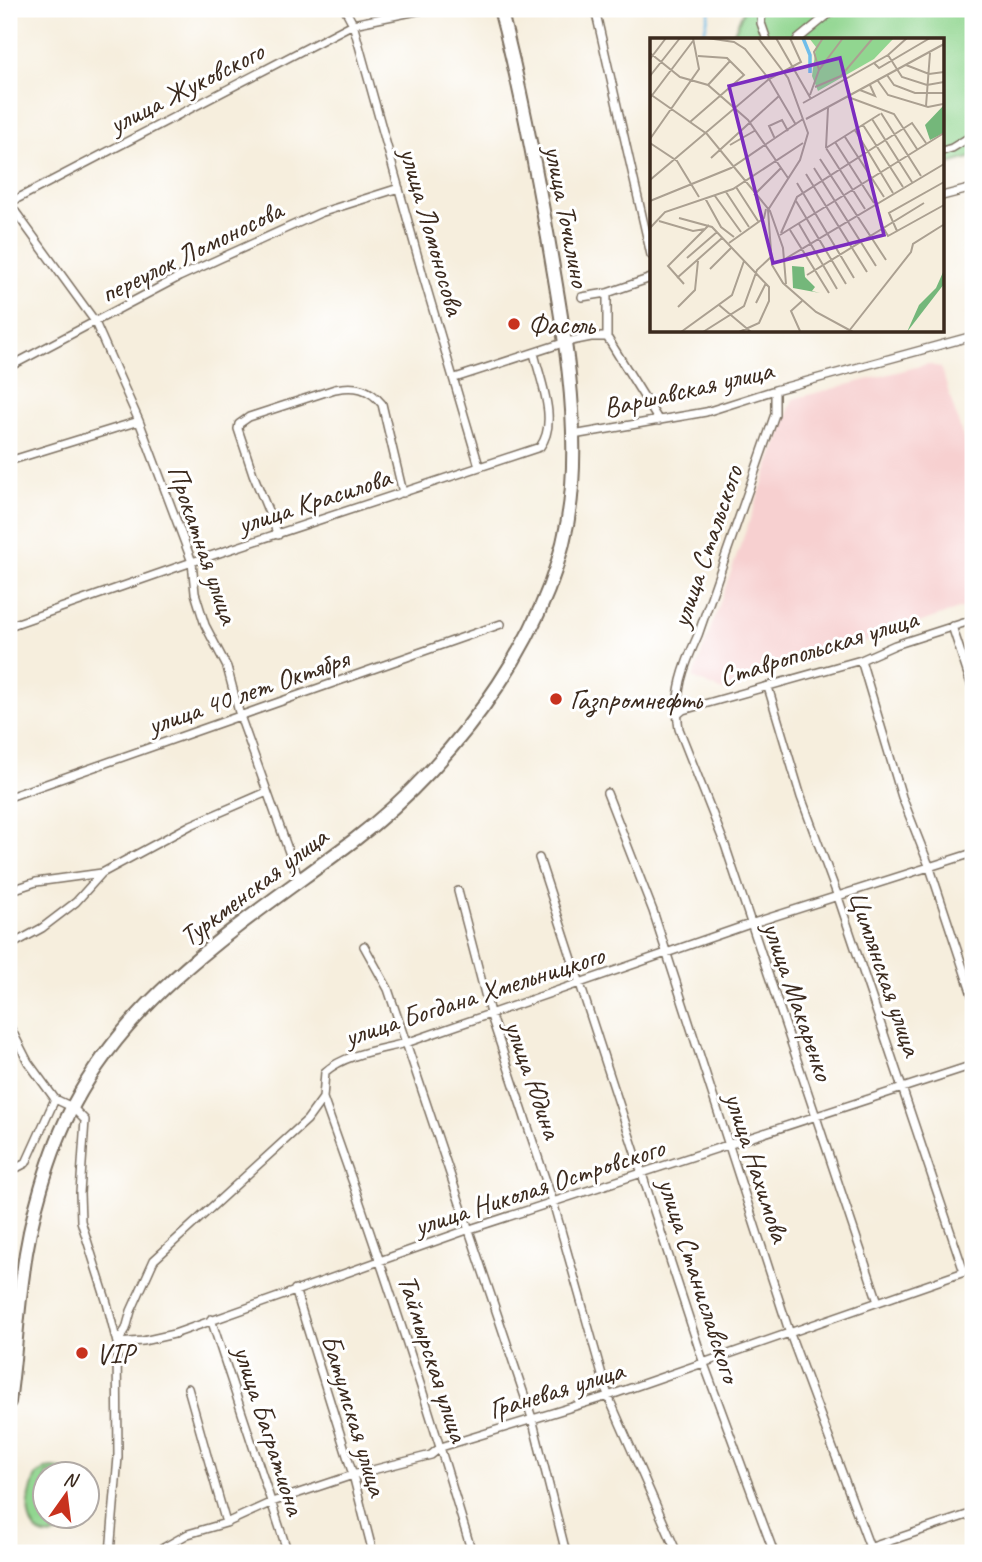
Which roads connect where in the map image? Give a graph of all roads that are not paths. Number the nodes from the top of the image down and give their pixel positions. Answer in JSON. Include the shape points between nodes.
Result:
{"nodes":[{"id":1,"x":345,"y":9,"type":"edge"},
{"id":2,"x":427,"y":9,"type":"edge"},
{"id":3,"x":500,"y":9,"type":"edge"},
{"id":4,"x":595,"y":9,"type":"edge"},
{"id":5,"x":762,"y":9,"type":"edge"},
{"id":6,"x":835,"y":9,"type":"edge"},
{"id":7,"x":353,"y":24,"type":"junction"},
{"id":8,"x":766,"y":38,"type":"edge"},
{"id":9,"x":799,"y":38,"type":"edge"},
{"id":10,"x":973,"y":135,"type":"edge"},
{"id":11,"x":944,"y":150,"type":"edge"},
{"id":12,"x":398,"y":188,"type":"junction"},
{"id":13,"x":973,"y":188,"type":"edge"},
{"id":14,"x":944,"y":195,"type":"edge"},
{"id":15,"x":9,"y":203,"type":"edge"},
{"id":16,"x":650,"y":251,"type":"edge"},
{"id":17,"x":650,"y":278,"type":"edge"},
{"id":18,"x":607,"y":293,"type":"junction"},
{"id":19,"x":582,"y":298,"type":"dead end"},
{"id":20,"x":94,"y":320,"type":"junction"},
{"id":21,"x":607,"y":337,"type":"junction"},
{"id":22,"x":971,"y":339,"type":"edge"},
{"id":23,"x":566,"y":342,"type":"junction"},
{"id":24,"x":534,"y":353,"type":"junction"},
{"id":25,"x":9,"y":367,"type":"edge"},
{"id":26,"x":455,"y":378,"type":"junction"},
{"id":27,"x":775,"y":390,"type":"junction"},
{"id":28,"x":139,"y":421,"type":"junction"},
{"id":29,"x":659,"y":421,"type":"junction"},
{"id":30,"x":573,"y":435,"type":"junction"},
{"id":31,"x":9,"y":461,"type":"edge"},
{"id":32,"x":479,"y":466,"type":"junction"},
{"id":33,"x":403,"y":493,"type":"junction"},
{"id":34,"x":278,"y":535,"type":"junction"},
{"id":35,"x":192,"y":562,"type":"junction"},
{"id":36,"x":973,"y":620,"type":"edge"},
{"id":37,"x":501,"y":624,"type":"dead end"},
{"id":38,"x":9,"y":626,"type":"edge"},
{"id":39,"x":953,"y":626,"type":"junction"},
{"id":40,"x":861,"y":660,"type":"junction"},
{"id":41,"x":768,"y":687,"type":"junction"},
{"id":42,"x":973,"y":690,"type":"edge"},
{"id":43,"x":677,"y":715,"type":"junction"},
{"id":44,"x":240,"y":716,"type":"junction"},
{"id":45,"x":267,"y":792,"type":"junction"},
{"id":46,"x":607,"y":793,"type":"dead end"},
{"id":47,"x":9,"y":797,"type":"edge"},
{"id":48,"x":973,"y":853,"type":"edge"},
{"id":49,"x":539,"y":858,"type":"dead end"},
{"id":50,"x":930,"y":867,"type":"junction"},
{"id":51,"x":102,"y":873,"type":"junction"},
{"id":52,"x":299,"y":880,"type":"junction"},
{"id":53,"x":9,"y":891,"type":"edge"},
{"id":54,"x":458,"y":891,"type":"dead end"},
{"id":55,"x":838,"y":897,"type":"junction"},
{"id":56,"x":750,"y":924,"type":"junction"},
{"id":57,"x":9,"y":946,"type":"edge"},
{"id":58,"x":364,"y":946,"type":"dead end"},
{"id":59,"x":665,"y":954,"type":"junction"},
{"id":60,"x":578,"y":982,"type":"junction"},
{"id":61,"x":973,"y":998,"type":"edge"},
{"id":62,"x":490,"y":1013,"type":"junction"},
{"id":63,"x":9,"y":1025,"type":"edge"},
{"id":64,"x":405,"y":1043,"type":"junction"},
{"id":65,"x":973,"y":1065,"type":"edge"},
{"id":66,"x":903,"y":1090,"type":"junction"},
{"id":67,"x":323,"y":1098,"type":"junction"},
{"id":68,"x":55,"y":1100,"type":"junction"},
{"id":69,"x":72,"y":1107,"type":"junction"},
{"id":70,"x":816,"y":1116,"type":"junction"},
{"id":71,"x":730,"y":1146,"type":"junction"},
{"id":72,"x":9,"y":1172,"type":"edge"},
{"id":73,"x":643,"y":1174,"type":"junction"},
{"id":74,"x":553,"y":1202,"type":"junction"},
{"id":75,"x":467,"y":1230,"type":"junction"},
{"id":76,"x":381,"y":1260,"type":"junction"},
{"id":77,"x":973,"y":1269,"type":"edge"},
{"id":78,"x":964,"y":1272,"type":"junction"},
{"id":79,"x":295,"y":1290,"type":"junction"},
{"id":80,"x":877,"y":1302,"type":"junction"},
{"id":81,"x":211,"y":1319,"type":"junction"},
{"id":82,"x":790,"y":1334,"type":"junction"},
{"id":83,"x":117,"y":1343,"type":"junction"},
{"id":84,"x":704,"y":1364,"type":"junction"},
{"id":85,"x":188,"y":1388,"type":"dead end"},
{"id":86,"x":608,"y":1396,"type":"junction"},
{"id":87,"x":9,"y":1402,"type":"edge"},
{"id":88,"x":531,"y":1418,"type":"junction"},
{"id":89,"x":441,"y":1447,"type":"junction"},
{"id":90,"x":353,"y":1475,"type":"junction"},
{"id":91,"x":272,"y":1502,"type":"junction"},
{"id":92,"x":973,"y":1513,"type":"edge"},
{"id":93,"x":226,"y":1523,"type":"junction"},
{"id":94,"x":871,"y":1550,"type":"edge"},
{"id":95,"x":111,"y":1553,"type":"edge"},
{"id":96,"x":154,"y":1553,"type":"edge"},
{"id":97,"x":289,"y":1553,"type":"edge"},
{"id":98,"x":373,"y":1553,"type":"edge"},
{"id":99,"x":472,"y":1553,"type":"edge"},
{"id":100,"x":566,"y":1553,"type":"edge"},
{"id":101,"x":677,"y":1553,"type":"edge"},
{"id":102,"x":774,"y":1553,"type":"edge"},
{"id":103,"x":854,"y":1553,"type":"edge"}],
"edges":[{"from":1,"to":7,"type":"street","name":"улица Ломоносова"},
{"from":2,"to":7,"type":"street","name":"улица Жуковского"},
{"from":3,"to":23,"type":"main road","name":"улица Точилино"},
{"from":4,"to":16,"type":"street"},
{"from":5,"to":8,"type":"street"},
{"from":6,"to":9,"type":"street"},
{"from":7,"to":12,"type":"street","name":"улица Ломоносова"},
{"from":7,"to":15,"type":"street","name":"улица Жуковского"},
{"from":10,"to":11,"type":"street"},
{"from":12,"to":20,"type":"street","name":"переулок Ломоносова","via":[[320,213]]},
{"from":12,"to":26,"type":"street","name":"улица Ломоносова"},
{"from":13,"to":14,"type":"street"},
{"from":15,"to":20,"type":"street","name":"Прокатная улица"},
{"from":17,"to":18,"type":"street"},
{"from":18,"to":19,"type":"street"},
{"from":18,"to":21,"type":"street"},
{"from":20,"to":25,"type":"street","name":"переулок Ломоносова"},
{"from":20,"to":28,"type":"street","name":"Прокатная улица"},
{"from":21,"to":23,"type":"street"},
{"from":21,"to":29,"type":"street"},
{"from":22,"to":27,"type":"street","name":"Варшавская улица"},
{"from":23,"to":24,"type":"street"},
{"from":23,"to":30,"type":"main road","name":"улица Точилино"},
{"from":24,"to":26,"type":"street"},
{"from":24,"to":32,"type":"street","name":"улица Красилова","via":[[547,407],[546,439],[540,447]]},
{"from":26,"to":32,"type":"street","name":"улица Ломоносова"},
{"from":27,"to":29,"type":"street","name":"Варшавская улица"},
{"from":27,"to":43,"type":"street","name":"улица Стальского","via":[[775,414],[684,665]]},
{"from":28,"to":31,"type":"street"},
{"from":28,"to":35,"type":"street","name":"Прокатная улица"},
{"from":29,"to":30,"type":"street","name":"Варшавская улица"},
{"from":30,"to":52,"type":"main road","name":"Туркменская улица","via":[[572,491],[560,552],[534,622],[511,666],[417,785],[356,839]]},
{"from":32,"to":33,"type":"street","name":"улица Красилова"},
{"from":33,"to":34,"type":"street","name":"улица Красилова"},
{"from":33,"to":34,"type":"street","via":[[382,404],[373,393],[347,387],[274,409],[242,421],[238,429]]},
{"from":34,"to":35,"type":"street","name":"улица Красилова"},
{"from":35,"to":38,"type":"street","name":"улица Красилова"},
{"from":35,"to":44,"type":"street","name":"Прокатная улица","via":[[195,593],[205,625],[228,667]]},
{"from":36,"to":39,"type":"street","name":"Ставропольская улица"},
{"from":37,"to":44,"type":"street","name":"улица 40 лет Октября"},
{"from":39,"to":40,"type":"street","name":"Ставропольская улица"},
{"from":39,"to":42,"type":"street"},
{"from":40,"to":41,"type":"street","name":"Ставропольская улица"},
{"from":40,"to":50,"type":"street","via":[[902,797]]},
{"from":41,"to":43,"type":"street","name":"Ставропольская улица"},
{"from":41,"to":55,"type":"street","name":"Цимлянская улица"},
{"from":43,"to":56,"type":"street","name":"улица Макаренко"},
{"from":44,"to":45,"type":"street","name":"Прокатная улица"},
{"from":44,"to":47,"type":"street","name":"улица 40 лет Октября"},
{"from":45,"to":51,"type":"street","via":[[191,825]]},
{"from":45,"to":52,"type":"street","name":"Прокатная улица"},
{"from":46,"to":59,"type":"street","name":"улица Нахимова"},
{"from":48,"to":50,"type":"street","name":"улица Богдана Хмельницкого"},
{"from":49,"to":60,"type":"street","name":"улица Станиславского"},
{"from":50,"to":55,"type":"street","name":"улица Богдана Хмельницкого"},
{"from":50,"to":61,"type":"street"},
{"from":51,"to":53,"type":"street"},
{"from":51,"to":57,"type":"street","via":[[43,928]]},
{"from":52,"to":69,"type":"main road","name":"Туркменская улица","via":[[196,958],[154,997],[115,1041]]},
{"from":54,"to":62,"type":"street","name":"улица Юдина"},
{"from":55,"to":56,"type":"street","name":"улица Богдана Хмельницкого"},
{"from":55,"to":66,"type":"street","name":"Цимлянская улица"},
{"from":56,"to":59,"type":"street","name":"улица Богдана Хмельницкого"},
{"from":56,"to":70,"type":"street","name":"улица Макаренко"},
{"from":58,"to":64,"type":"street","via":[[387,989]]},
{"from":59,"to":60,"type":"street","name":"улица Богдана Хмельницкого"},
{"from":59,"to":71,"type":"street","name":"улица Нахимова"},
{"from":60,"to":62,"type":"street","name":"улица Богдана Хмельницкого"},
{"from":60,"to":73,"type":"street","name":"улица Станиславского"},
{"from":62,"to":64,"type":"street","name":"улица Богдана Хмельницкого"},
{"from":62,"to":74,"type":"street","name":"улица Юдина"},
{"from":63,"to":68,"type":"street"},
{"from":64,"to":67,"type":"street","name":"улица Богдана Хмельницкого","via":[[332,1066],[325,1072]]},
{"from":64,"to":75,"type":"street"},
{"from":65,"to":66,"type":"street","name":"улица Николая Островского"},
{"from":66,"to":70,"type":"street","name":"улица Николая Островского"},
{"from":66,"to":78,"type":"street","name":"Цимлянская улица"},
{"from":67,"to":76,"type":"street","name":"Таймырская улица"},
{"from":67,"to":83,"type":"street","name":"улица Богдана Хмельницкого","via":[[307,1120],[154,1260]]},
{"from":68,"to":69,"type":"street"},
{"from":68,"to":72,"type":"street","via":[[26,1163]]},
{"from":69,"to":83,"type":"street","via":[[85,1120],[81,1222]]},
{"from":69,"to":87,"type":"main road","name":"Туркменская улица","via":[[40,1194],[27,1246]]},
{"from":70,"to":71,"type":"street","name":"улица Николая Островского"},
{"from":70,"to":80,"type":"street","name":"улица Макаренко"},
{"from":71,"to":73,"type":"street","name":"улица Николая Островского"},
{"from":71,"to":82,"type":"street","name":"улица Нахимова"},
{"from":73,"to":74,"type":"street","name":"улица Николая Островского"},
{"from":73,"to":84,"type":"street","name":"улица Станиславского"},
{"from":74,"to":75,"type":"street","name":"улица Николая Островского"},
{"from":74,"to":86,"type":"street","name":"улица Юдина"},
{"from":75,"to":76,"type":"street","name":"улица Николая Островского"},
{"from":75,"to":88,"type":"street"},
{"from":76,"to":79,"type":"street","name":"улица Николая Островского"},
{"from":76,"to":89,"type":"street","name":"Таймырская улица"},
{"from":77,"to":78,"type":"street","name":"Граневая улица"},
{"from":78,"to":80,"type":"street","name":"Граневая улица"},
{"from":79,"to":81,"type":"street","name":"улица Николая Островского"},
{"from":79,"to":90,"type":"street","name":"Батумская улица"},
{"from":80,"to":82,"type":"street","name":"Граневая улица"},
{"from":81,"to":83,"type":"street","name":"улица Николая Островского","via":[[143,1342]]},
{"from":81,"to":91,"type":"street","name":"улица Багратиона"},
{"from":82,"to":84,"type":"street","name":"Граневая улица"},
{"from":82,"to":94,"type":"street","name":"улица Нахимова"},
{"from":83,"to":95,"type":"street"},
{"from":84,"to":86,"type":"street","name":"Граневая улица"},
{"from":84,"to":102,"type":"street","name":"улица Станиславского"},
{"from":85,"to":93,"type":"street"},
{"from":86,"to":88,"type":"street","name":"Граневая улица"},
{"from":86,"to":101,"type":"street","name":"улица Юдина"},
{"from":88,"to":89,"type":"street","name":"Граневая улица"},
{"from":88,"to":100,"type":"street"},
{"from":89,"to":90,"type":"street","name":"Граневая улица","via":[[431,1455]]},
{"from":89,"to":99,"type":"street","name":"Таймырская улица"},
{"from":90,"to":91,"type":"street","name":"Граневая улица"},
{"from":90,"to":98,"type":"street","name":"Батумская улица"},
{"from":91,"to":93,"type":"street","name":"Граневая улица"},
{"from":91,"to":97,"type":"street","name":"улица Багратиона"},
{"from":92,"to":94,"type":"street"},
{"from":93,"to":96,"type":"street","name":"Граневая улица","via":[[188,1534]]},
{"from":94,"to":103,"type":"street"}]}
